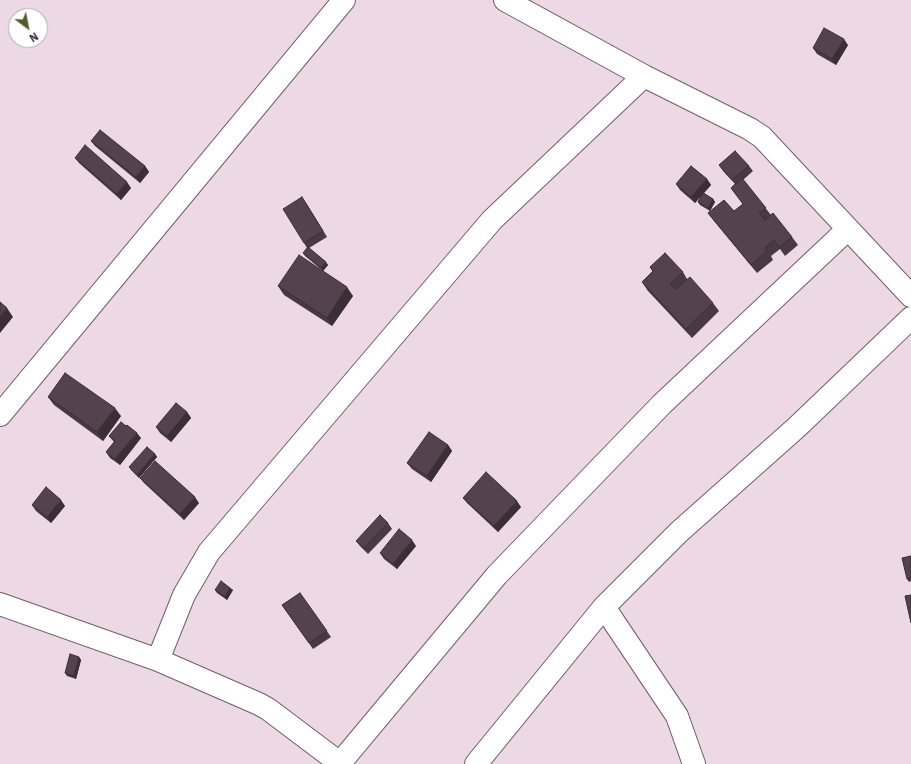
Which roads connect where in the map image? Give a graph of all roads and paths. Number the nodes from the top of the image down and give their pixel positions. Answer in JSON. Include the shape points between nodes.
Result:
{"nodes":[{"id":1,"x":344,"y":0,"type":"edge"},
{"id":2,"x":505,"y":0,"type":"edge"},
{"id":3,"x":644,"y":76,"type":"junction"},
{"id":4,"x":848,"y":229,"type":"junction"},
{"id":5,"x":911,"y":296,"type":"edge"},
{"id":6,"x":911,"y":318,"type":"edge"},
{"id":7,"x":0,"y":415,"type":"edge"},
{"id":8,"x":0,"y":604,"type":"edge"},
{"id":9,"x":604,"y":607,"type":"junction"},
{"id":10,"x":158,"y":660,"type":"junction"},
{"id":11,"x":340,"y":764,"type":"edge"},
{"id":12,"x":476,"y":764,"type":"edge"},
{"id":13,"x":694,"y":764,"type":"edge"}],
"edges":[{"from":1,"to":7,"type":"street"},
{"from":2,"to":3,"type":"street"},
{"from":3,"to":4,"type":"street","via":[[762,137]]},
{"from":3,"to":10,"type":"street","via":[[492,220],[209,552],[184,595]]},
{"from":4,"to":5,"type":"street"},
{"from":4,"to":11,"type":"street","via":[[662,404],[497,575]]},
{"from":6,"to":9,"type":"street","via":[[797,427],[679,532]]},
{"from":8,"to":10,"type":"street"},
{"from":9,"to":12,"type":"street"},
{"from":9,"to":13,"type":"street","via":[[677,716]]},
{"from":10,"to":11,"type":"street","via":[[268,708]]}]}
